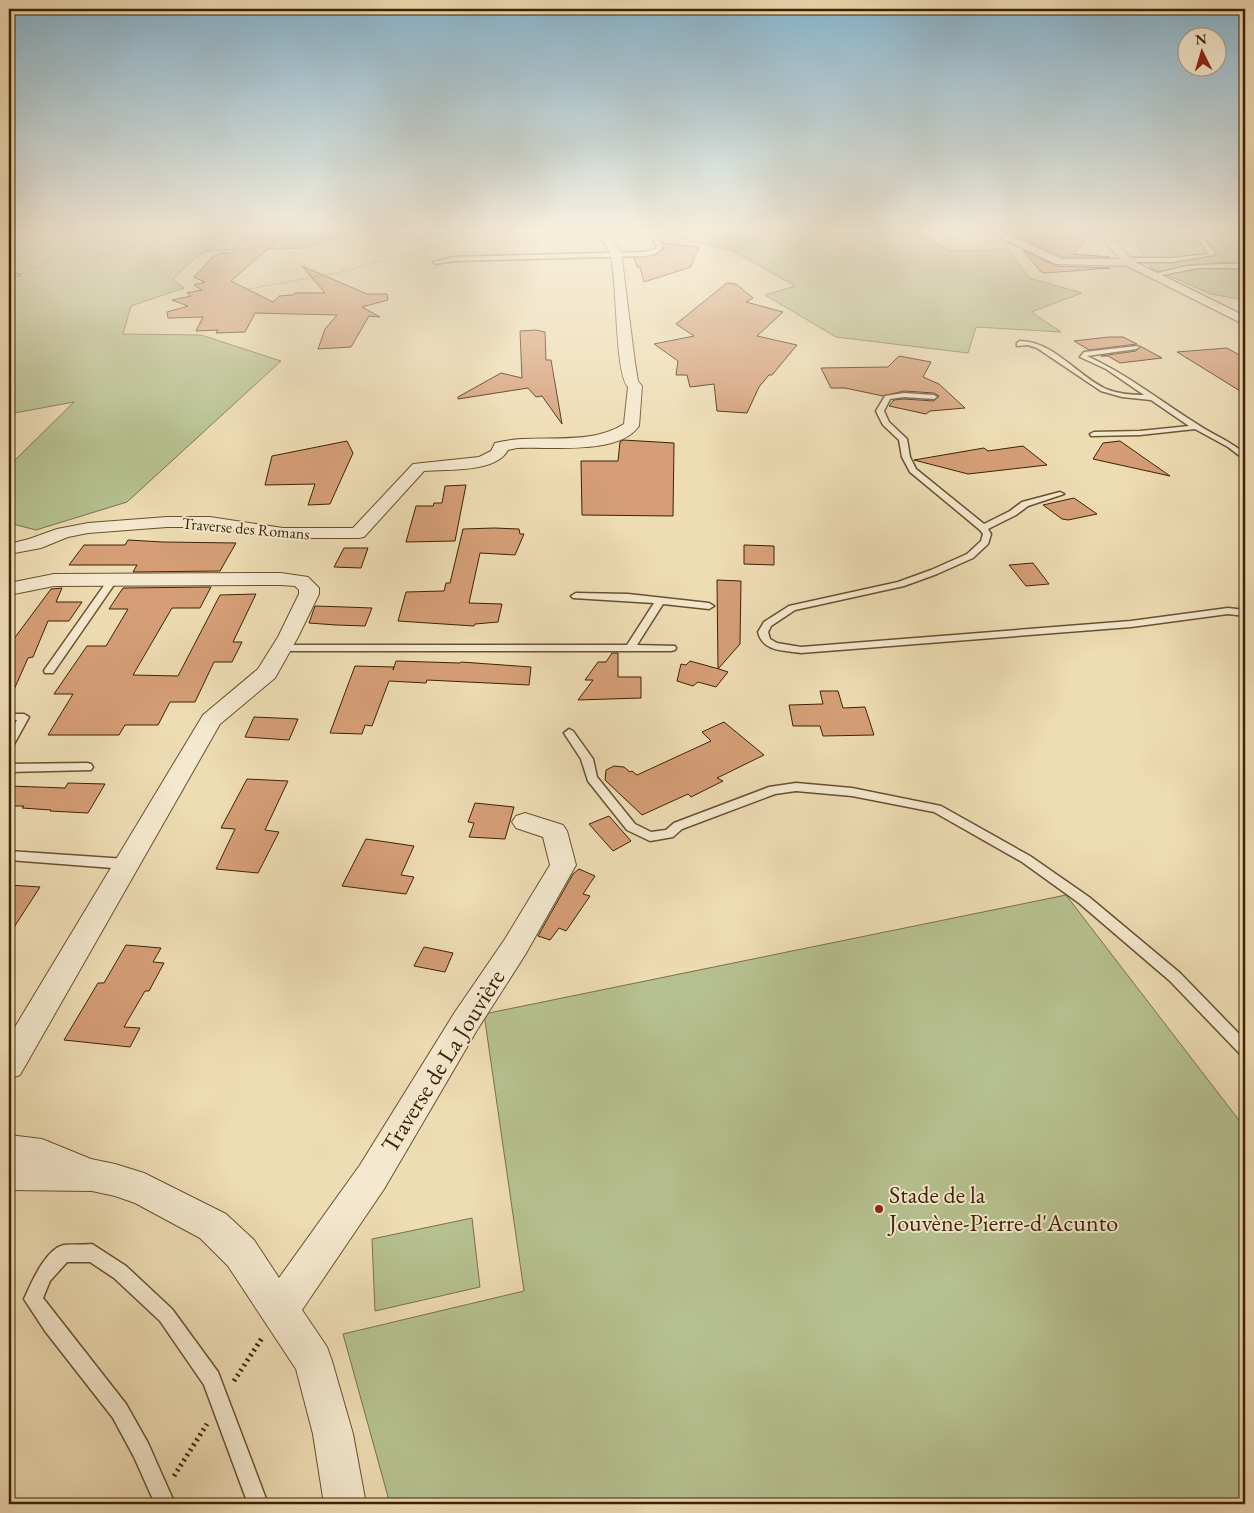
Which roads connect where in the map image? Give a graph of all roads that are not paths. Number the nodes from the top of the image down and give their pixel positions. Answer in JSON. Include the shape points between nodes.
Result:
{"nodes":[{"id":1,"x":620,"y":301,"type":"edge"},
{"id":2,"x":1204,"y":301,"type":"edge"},
{"id":3,"x":1245,"y":321,"type":"edge"},
{"id":4,"x":1019,"y":346,"type":"dead end"},
{"id":5,"x":1136,"y":347,"type":"dead end"},
{"id":6,"x":934,"y":398,"type":"dead end"},
{"id":7,"x":1154,"y":398,"type":"junction"},
{"id":8,"x":1196,"y":427,"type":"junction"},
{"id":9,"x":1094,"y":434,"type":"dead end"},
{"id":10,"x":1245,"y":458,"type":"edge"},
{"id":11,"x":1060,"y":494,"type":"dead end"},
{"id":12,"x":983,"y":528,"type":"junction"},
{"id":13,"x":9,"y":549,"type":"edge"},
{"id":14,"x":113,"y":579,"type":"junction"},
{"id":15,"x":9,"y":589,"type":"edge"},
{"id":16,"x":576,"y":596,"type":"dead end"},
{"id":17,"x":660,"y":601,"type":"junction"},
{"id":18,"x":709,"y":606,"type":"dead end"},
{"id":19,"x":1245,"y":612,"type":"edge"},
{"id":20,"x":631,"y":647,"type":"junction"},
{"id":21,"x":282,"y":648,"type":"junction"},
{"id":22,"x":671,"y":648,"type":"dead end"},
{"id":23,"x":49,"y":671,"type":"dead end"},
{"id":24,"x":9,"y":717,"type":"edge"},
{"id":25,"x":569,"y":734,"type":"dead end"},
{"id":26,"x":9,"y":743,"type":"edge"},
{"id":27,"x":87,"y":767,"type":"dead end"},
{"id":28,"x":9,"y":768,"type":"edge"},
{"id":29,"x":525,"y":822,"type":"dead end"},
{"id":30,"x":9,"y":855,"type":"edge"},
{"id":31,"x":126,"y":864,"type":"junction"},
{"id":32,"x":1245,"y":1050,"type":"edge"},
{"id":33,"x":9,"y":1065,"type":"edge"},
{"id":34,"x":9,"y":1150,"type":"edge"},
{"id":35,"x":9,"y":1174,"type":"edge"},
{"id":36,"x":92,"y":1175,"type":"junction"},
{"id":37,"x":280,"y":1309,"type":"junction"},
{"id":38,"x":165,"y":1504,"type":"edge"},
{"id":39,"x":258,"y":1504,"type":"edge"},
{"id":40,"x":344,"y":1504,"type":"edge"}],
"edges":[{"from":1,"to":13,"type":"street","name":"Traverse des Romans","via":[[631,382],[635,386],[631,426],[615,436],[586,442],[514,442],[501,446],[498,454],[489,459],[419,467],[358,533],[283,533],[210,522],[167,522],[88,528]]},
{"from":2,"to":3,"type":"street"},
{"from":4,"to":7,"type":"lane","via":[[1024,342],[1034,343],[1103,390],[1123,396]]},
{"from":5,"to":7,"type":"lane","via":[[1084,354],[1083,357],[1108,368]]},
{"from":6,"to":12,"type":"lane","via":[[887,397],[880,411],[886,423],[902,439],[913,470]]},
{"from":7,"to":8,"type":"lane"},
{"from":8,"to":9,"type":"lane"},
{"from":8,"to":10,"type":"lane","via":[[1230,444]]},
{"from":11,"to":12,"type":"lane","via":[[1025,504]]},
{"from":12,"to":19,"type":"lane","via":[[987,534],[984,542],[970,556],[901,584],[792,608],[767,624],[763,632],[765,640],[774,646],[801,650]]},
{"from":14,"to":15,"type":"street","via":[[54,580]]},
{"from":14,"to":21,"type":"street","via":[[301,581],[309,588],[309,594]]},
{"from":14,"to":23,"type":"lane"},
{"from":16,"to":17,"type":"lane"},
{"from":17,"to":18,"type":"lane"},
{"from":17,"to":20,"type":"lane"},
{"from":20,"to":21,"type":"lane"},
{"from":20,"to":22,"type":"lane"},
{"from":21,"to":31,"type":"street","via":[[267,673],[211,720]]},
{"from":24,"to":26,"type":"lane","via":[[24,717]]},
{"from":25,"to":32,"type":"lane","via":[[587,759],[592,778],[631,827],[650,837],[669,834],[678,826],[773,790],[796,787],[852,792],[937,809],[1026,858],[1084,900],[1175,977]]},
{"from":27,"to":28,"type":"lane"},
{"from":29,"to":37,"type":"street","name":"Traverse de La Jouvière","via":[[554,830],[563,865],[372,1177]]},
{"from":30,"to":31,"type":"lane"},
{"from":31,"to":33,"type":"street"},
{"from":34,"to":36,"type":"street","via":[[42,1155]]},
{"from":35,"to":36,"type":"street"},
{"from":36,"to":37,"type":"street","via":[[144,1190],[213,1226],[241,1252]]},
{"from":37,"to":40,"type":"street","via":[[313,1361],[333,1434]]},
{"from":38,"to":39,"type":"lane","via":[[142,1453],[112,1400],[52,1327],[34,1299],[44,1275],[63,1254],[92,1253],[120,1272],[166,1315],[211,1379]]}]}
